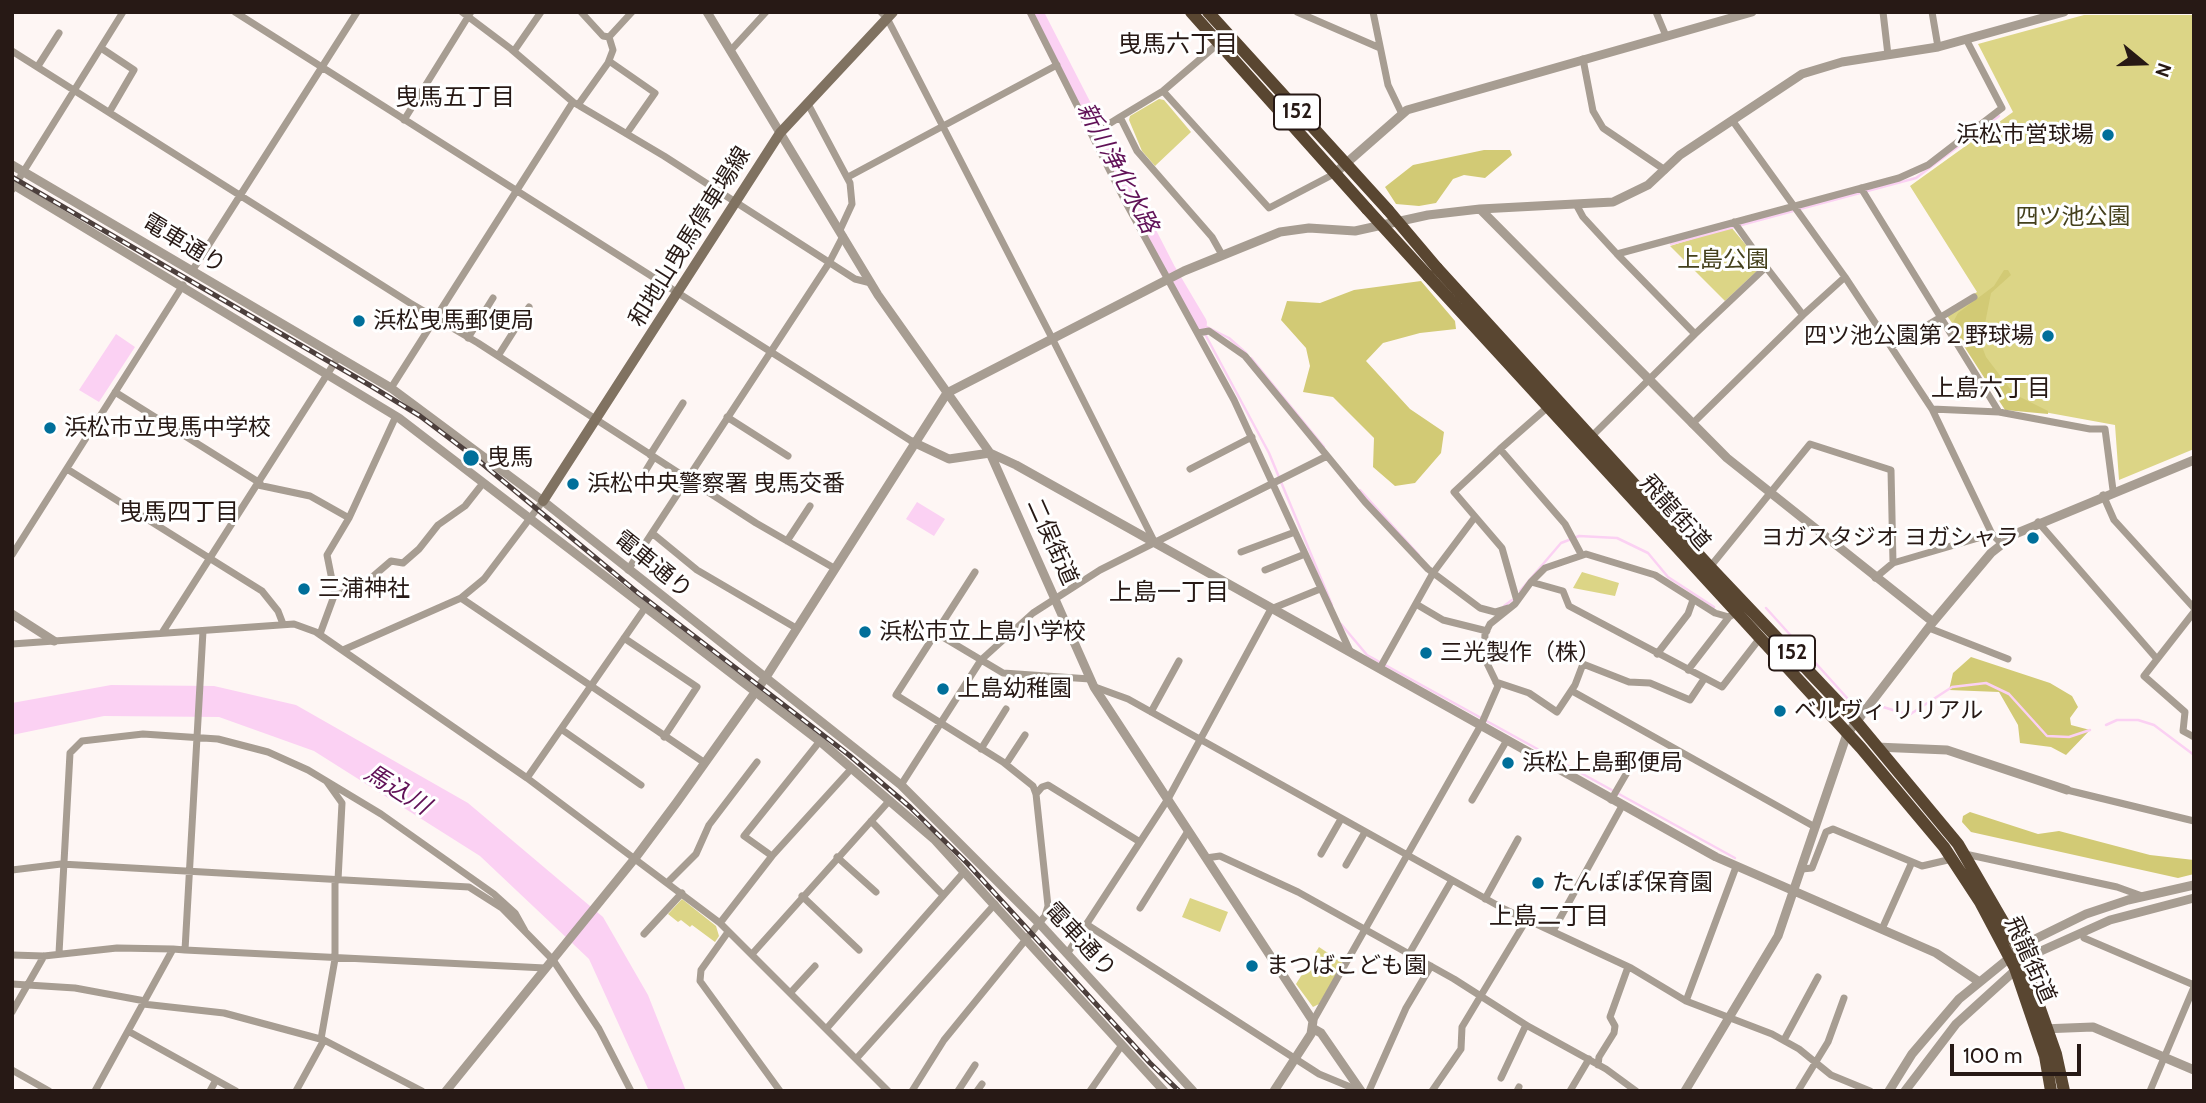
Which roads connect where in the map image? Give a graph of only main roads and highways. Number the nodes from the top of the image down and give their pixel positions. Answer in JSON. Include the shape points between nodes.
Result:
{"nodes":[{"id":1,"x":1191,"y":12,"type":"edge"},
{"id":2,"x":1208,"y":12,"type":"edge"},
{"id":3,"x":887,"y":14,"type":"edge"},
{"id":4,"x":1339,"y":169,"type":"junction"},
{"id":5,"x":1433,"y":272,"type":"junction"},
{"id":6,"x":543,"y":501,"type":"road end"},
{"id":7,"x":1959,"y":857,"type":"junction"},
{"id":8,"x":2042,"y":1029,"type":"junction"},
{"id":9,"x":2051,"y":1091,"type":"edge"},
{"id":10,"x":2064,"y":1091,"type":"edge"}],
"edges":[{"from":1,"to":4,"type":"highway","name":"飛龍街道","number":"152"},
{"from":2,"to":4,"type":"highway","name":"飛龍街道","number":"152"},
{"from":3,"to":6,"type":"main road","name":"和地山曳馬停車場線","via":[[780,133]]},
{"from":4,"to":5,"type":"highway","name":"飛龍街道","number":"152","bridge":true,"via":[[1367,209]]},
{"from":4,"to":5,"type":"highway","name":"飛龍街道","number":"152","bridge":true,"via":[[1388,211]]},
{"from":5,"to":7,"type":"highway","name":"飛龍街道","number":"152","via":[[1733,615],[1760,638]]},
{"from":5,"to":7,"type":"highway","name":"飛龍街道","number":"152","via":[[1855,720],[1918,792]]},
{"from":7,"to":8,"type":"highway","name":"飛龍街道","number":"152","via":[[2017,959]]},
{"from":8,"to":9,"type":"highway","name":"飛龍街道","number":"152"},
{"from":8,"to":10,"type":"highway","name":"飛龍街道","number":"152"}]}
